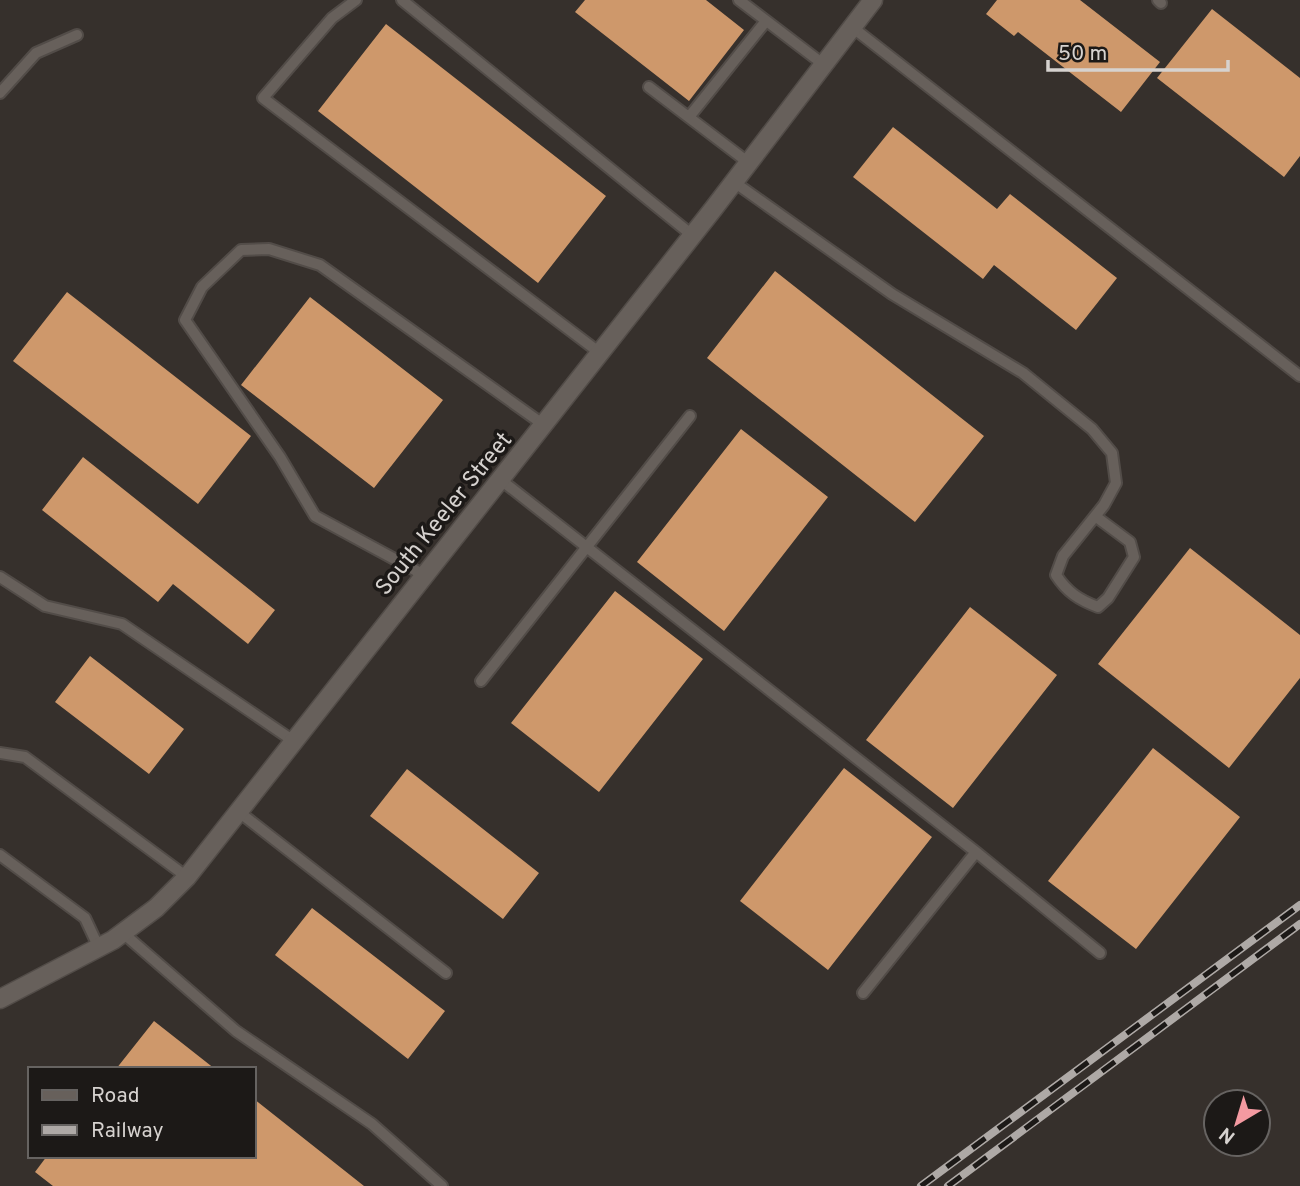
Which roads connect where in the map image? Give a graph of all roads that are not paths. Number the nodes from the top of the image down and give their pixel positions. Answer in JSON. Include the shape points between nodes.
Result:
{"nodes":[{"id":1,"x":356,"y":0,"type":"edge"},
{"id":2,"x":402,"y":0,"type":"edge"},
{"id":3,"x":739,"y":0,"type":"edge"},
{"id":4,"x":873,"y":0,"type":"edge"},
{"id":5,"x":766,"y":21,"type":"junction"},
{"id":6,"x":852,"y":27,"type":"junction"},
{"id":7,"x":76,"y":35,"type":"dead end"},
{"id":8,"x":823,"y":64,"type":"junction"},
{"id":9,"x":649,"y":87,"type":"dead end"},
{"id":10,"x":0,"y":93,"type":"edge"},
{"id":11,"x":689,"y":117,"type":"junction"},
{"id":12,"x":748,"y":163,"type":"junction"},
{"id":13,"x":734,"y":182,"type":"junction"},
{"id":14,"x":692,"y":235,"type":"junction"},
{"id":15,"x":600,"y":353,"type":"junction"},
{"id":16,"x":1300,"y":376,"type":"edge"},
{"id":17,"x":690,"y":416,"type":"dead end"},
{"id":18,"x":544,"y":425,"type":"junction"},
{"id":19,"x":501,"y":480,"type":"junction"},
{"id":20,"x":1095,"y":516,"type":"junction"},
{"id":21,"x":586,"y":547,"type":"junction"},
{"id":22,"x":424,"y":575,"type":"junction"},
{"id":23,"x":0,"y":577,"type":"edge"},
{"id":24,"x":481,"y":681,"type":"dead end"},
{"id":25,"x":295,"y":742,"type":"junction"},
{"id":26,"x":0,"y":753,"type":"edge"},
{"id":27,"x":239,"y":812,"type":"junction"},
{"id":28,"x":976,"y":852,"type":"junction"},
{"id":29,"x":0,"y":855,"type":"edge"},
{"id":30,"x":187,"y":877,"type":"junction"},
{"id":31,"x":123,"y":933,"type":"junction"},
{"id":32,"x":99,"y":948,"type":"junction"},
{"id":33,"x":1100,"y":953,"type":"dead end"},
{"id":34,"x":446,"y":973,"type":"dead end"},
{"id":35,"x":863,"y":993,"type":"dead end"},
{"id":36,"x":0,"y":999,"type":"edge"},
{"id":37,"x":442,"y":1186,"type":"edge"}],
"edges":[{"from":1,"to":15,"type":"lane","via":[[332,18],[263,98]]},
{"from":2,"to":14,"type":"lane"},
{"from":3,"to":5,"type":"lane"},
{"from":4,"to":6,"type":"street","name":"South Keeler Street"},
{"from":5,"to":8,"type":"lane"},
{"from":5,"to":11,"type":"lane"},
{"from":6,"to":8,"type":"street","name":"South Keeler Street"},
{"from":6,"to":16,"type":"lane"},
{"from":7,"to":10,"type":"lane","via":[[36,53]]},
{"from":8,"to":12,"type":"street","name":"South Keeler Street"},
{"from":9,"to":11,"type":"lane"},
{"from":11,"to":12,"type":"lane"},
{"from":12,"to":13,"type":"street","name":"South Keeler Street"},
{"from":13,"to":14,"type":"street","name":"South Keeler Street"},
{"from":13,"to":20,"type":"lane","via":[[892,294],[1023,373],[1092,429],[1112,453],[1116,483]]},
{"from":14,"to":15,"type":"street","name":"South Keeler Street"},
{"from":15,"to":18,"type":"street","name":"South Keeler Street"},
{"from":17,"to":21,"type":"lane"},
{"from":18,"to":19,"type":"street","name":"South Keeler Street"},
{"from":18,"to":22,"type":"lane","via":[[320,265],[269,249],[241,250],[202,287],[185,320],[315,516]]},
{"from":19,"to":21,"type":"lane"},
{"from":19,"to":22,"type":"street","name":"South Keeler Street"},
{"from":20,"to":20,"type":"lane","via":[[1063,556],[1056,575],[1066,590],[1098,607],[1134,557],[1130,542]]},
{"from":21,"to":24,"type":"lane"},
{"from":21,"to":28,"type":"lane"},
{"from":22,"to":25,"type":"street","name":"South Keeler Street"},
{"from":23,"to":25,"type":"lane","via":[[45,606],[122,624]]},
{"from":25,"to":27,"type":"street","name":"South Keeler Street"},
{"from":26,"to":30,"type":"lane","via":[[25,757]]},
{"from":27,"to":30,"type":"street","name":"South Keeler Street"},
{"from":27,"to":34,"type":"lane"},
{"from":28,"to":33,"type":"lane"},
{"from":28,"to":35,"type":"lane"},
{"from":29,"to":32,"type":"lane","via":[[85,918]]},
{"from":30,"to":31,"type":"street","name":"South Keeler Street"},
{"from":31,"to":32,"type":"street","name":"South Keeler Street"},
{"from":31,"to":37,"type":"lane","via":[[236,1031],[372,1124]]},
{"from":32,"to":36,"type":"street","name":"South Keeler Street"}]}
